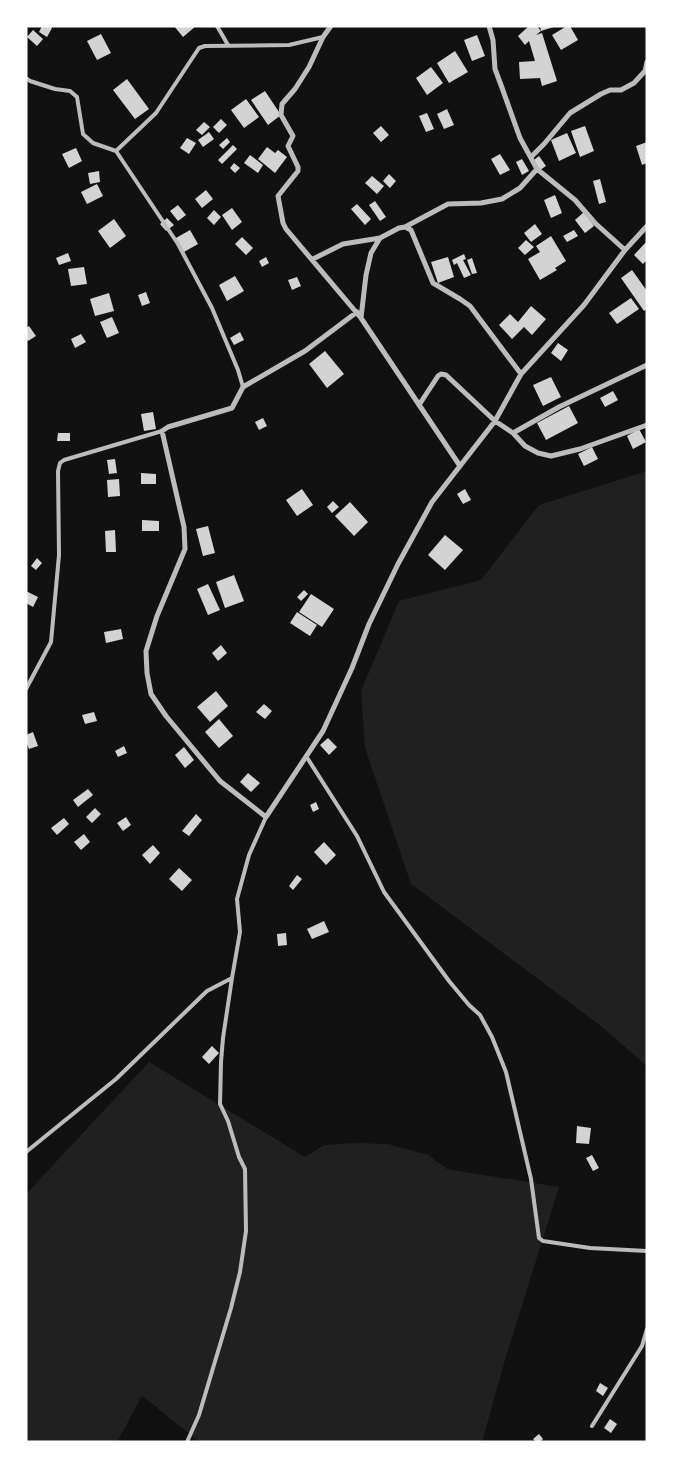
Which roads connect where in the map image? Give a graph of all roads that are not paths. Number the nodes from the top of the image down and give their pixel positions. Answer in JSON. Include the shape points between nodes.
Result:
{"nodes":[{"id":1,"x":217,"y":26,"type":"edge"},
{"id":2,"x":331,"y":26,"type":"edge"},
{"id":3,"x":489,"y":26,"type":"edge"},
{"id":4,"x":323,"y":37,"type":"junction"},
{"id":5,"x":228,"y":45,"type":"junction"},
{"id":6,"x":647,"y":62,"type":"edge"},
{"id":7,"x":26,"y":78,"type":"edge"},
{"id":8,"x":116,"y":152,"type":"junction"},
{"id":9,"x":531,"y":157,"type":"junction"},
{"id":10,"x":537,"y":169,"type":"junction"},
{"id":11,"x":647,"y":226,"type":"edge"},
{"id":12,"x":405,"y":227,"type":"junction"},
{"id":13,"x":380,"y":238,"type":"junction"},
{"id":14,"x":625,"y":250,"type":"junction"},
{"id":15,"x":313,"y":260,"type":"junction"},
{"id":16,"x":356,"y":312,"type":"junction"},
{"id":17,"x":361,"y":318,"type":"junction"},
{"id":18,"x":647,"y":364,"type":"edge"},
{"id":19,"x":521,"y":374,"type":"junction"},
{"id":20,"x":243,"y":387,"type":"junction"},
{"id":21,"x":419,"y":405,"type":"junction"},
{"id":22,"x":495,"y":421,"type":"junction"},
{"id":23,"x":647,"y":426,"type":"edge"},
{"id":24,"x":162,"y":430,"type":"junction"},
{"id":25,"x":513,"y":433,"type":"junction"},
{"id":26,"x":460,"y":466,"type":"junction"},
{"id":27,"x":26,"y":689,"type":"edge"},
{"id":28,"x":306,"y":756,"type":"junction"},
{"id":29,"x":266,"y":817,"type":"junction"},
{"id":30,"x":232,"y":978,"type":"junction"},
{"id":31,"x":26,"y":1152,"type":"edge"},
{"id":32,"x":647,"y":1250,"type":"edge"},
{"id":33,"x":647,"y":1329,"type":"edge"},
{"id":34,"x":592,"y":1426,"type":"dead end"},
{"id":35,"x":187,"y":1442,"type":"edge"}],
"edges":[{"from":1,"to":5,"type":"lane"},
{"from":2,"to":4,"type":"street"},
{"from":3,"to":9,"type":"street","via":[[495,69],[520,138]]},
{"from":4,"to":5,"type":"lane","via":[[289,45]]},
{"from":4,"to":15,"type":"street","via":[[309,67],[281,110],[281,116],[293,136],[288,146],[298,171],[279,193],[278,200],[286,229]]},
{"from":5,"to":8,"type":"lane","via":[[199,48],[156,113]]},
{"from":6,"to":9,"type":"street","via":[[645,71],[634,83],[601,94],[570,113]]},
{"from":7,"to":8,"type":"lane","via":[[70,91],[77,97],[82,134],[93,143]]},
{"from":8,"to":20,"type":"lane","via":[[178,244],[212,308]]},
{"from":9,"to":10,"type":"street"},
{"from":10,"to":12,"type":"street","via":[[520,188],[502,199],[448,204]]},
{"from":10,"to":14,"type":"street","via":[[575,200]]},
{"from":11,"to":14,"type":"street"},
{"from":12,"to":13,"type":"street"},
{"from":12,"to":19,"type":"street","via":[[411,230],[433,283],[470,306]]},
{"from":13,"to":15,"type":"street","via":[[343,244]]},
{"from":13,"to":17,"type":"street","via":[[371,253]]},
{"from":14,"to":19,"type":"street","via":[[584,305]]},
{"from":15,"to":16,"type":"street"},
{"from":16,"to":17,"type":"street"},
{"from":16,"to":20,"type":"street","via":[[305,351]]},
{"from":17,"to":21,"type":"street"},
{"from":18,"to":25,"type":"street"},
{"from":19,"to":22,"type":"street"},
{"from":20,"to":24,"type":"street","via":[[232,408]]},
{"from":21,"to":22,"type":"street","via":[[442,374]]},
{"from":21,"to":26,"type":"street"},
{"from":22,"to":25,"type":"street"},
{"from":22,"to":26,"type":"street"},
{"from":23,"to":25,"type":"street","via":[[551,456],[524,446]]},
{"from":24,"to":27,"type":"lane","via":[[64,460],[60,464],[59,555],[51,642]]},
{"from":24,"to":29,"type":"street","via":[[184,527],[185,549],[146,651],[151,694],[220,781]]},
{"from":26,"to":28,"type":"street","via":[[432,502],[398,564],[323,731]]},
{"from":28,"to":29,"type":"street"},
{"from":28,"to":32,"type":"lane","via":[[357,836],[384,892],[448,982],[480,1016],[492,1037],[506,1072],[532,1179],[539,1238],[590,1248]]},
{"from":29,"to":30,"type":"lane","via":[[249,855],[237,899],[240,932]]},
{"from":30,"to":31,"type":"lane","via":[[207,991],[116,1079]]},
{"from":30,"to":35,"type":"lane","via":[[223,1038],[220,1104],[245,1169],[246,1231],[231,1308],[199,1415]]},
{"from":33,"to":34,"type":"lane","via":[[642,1346]]}]}
